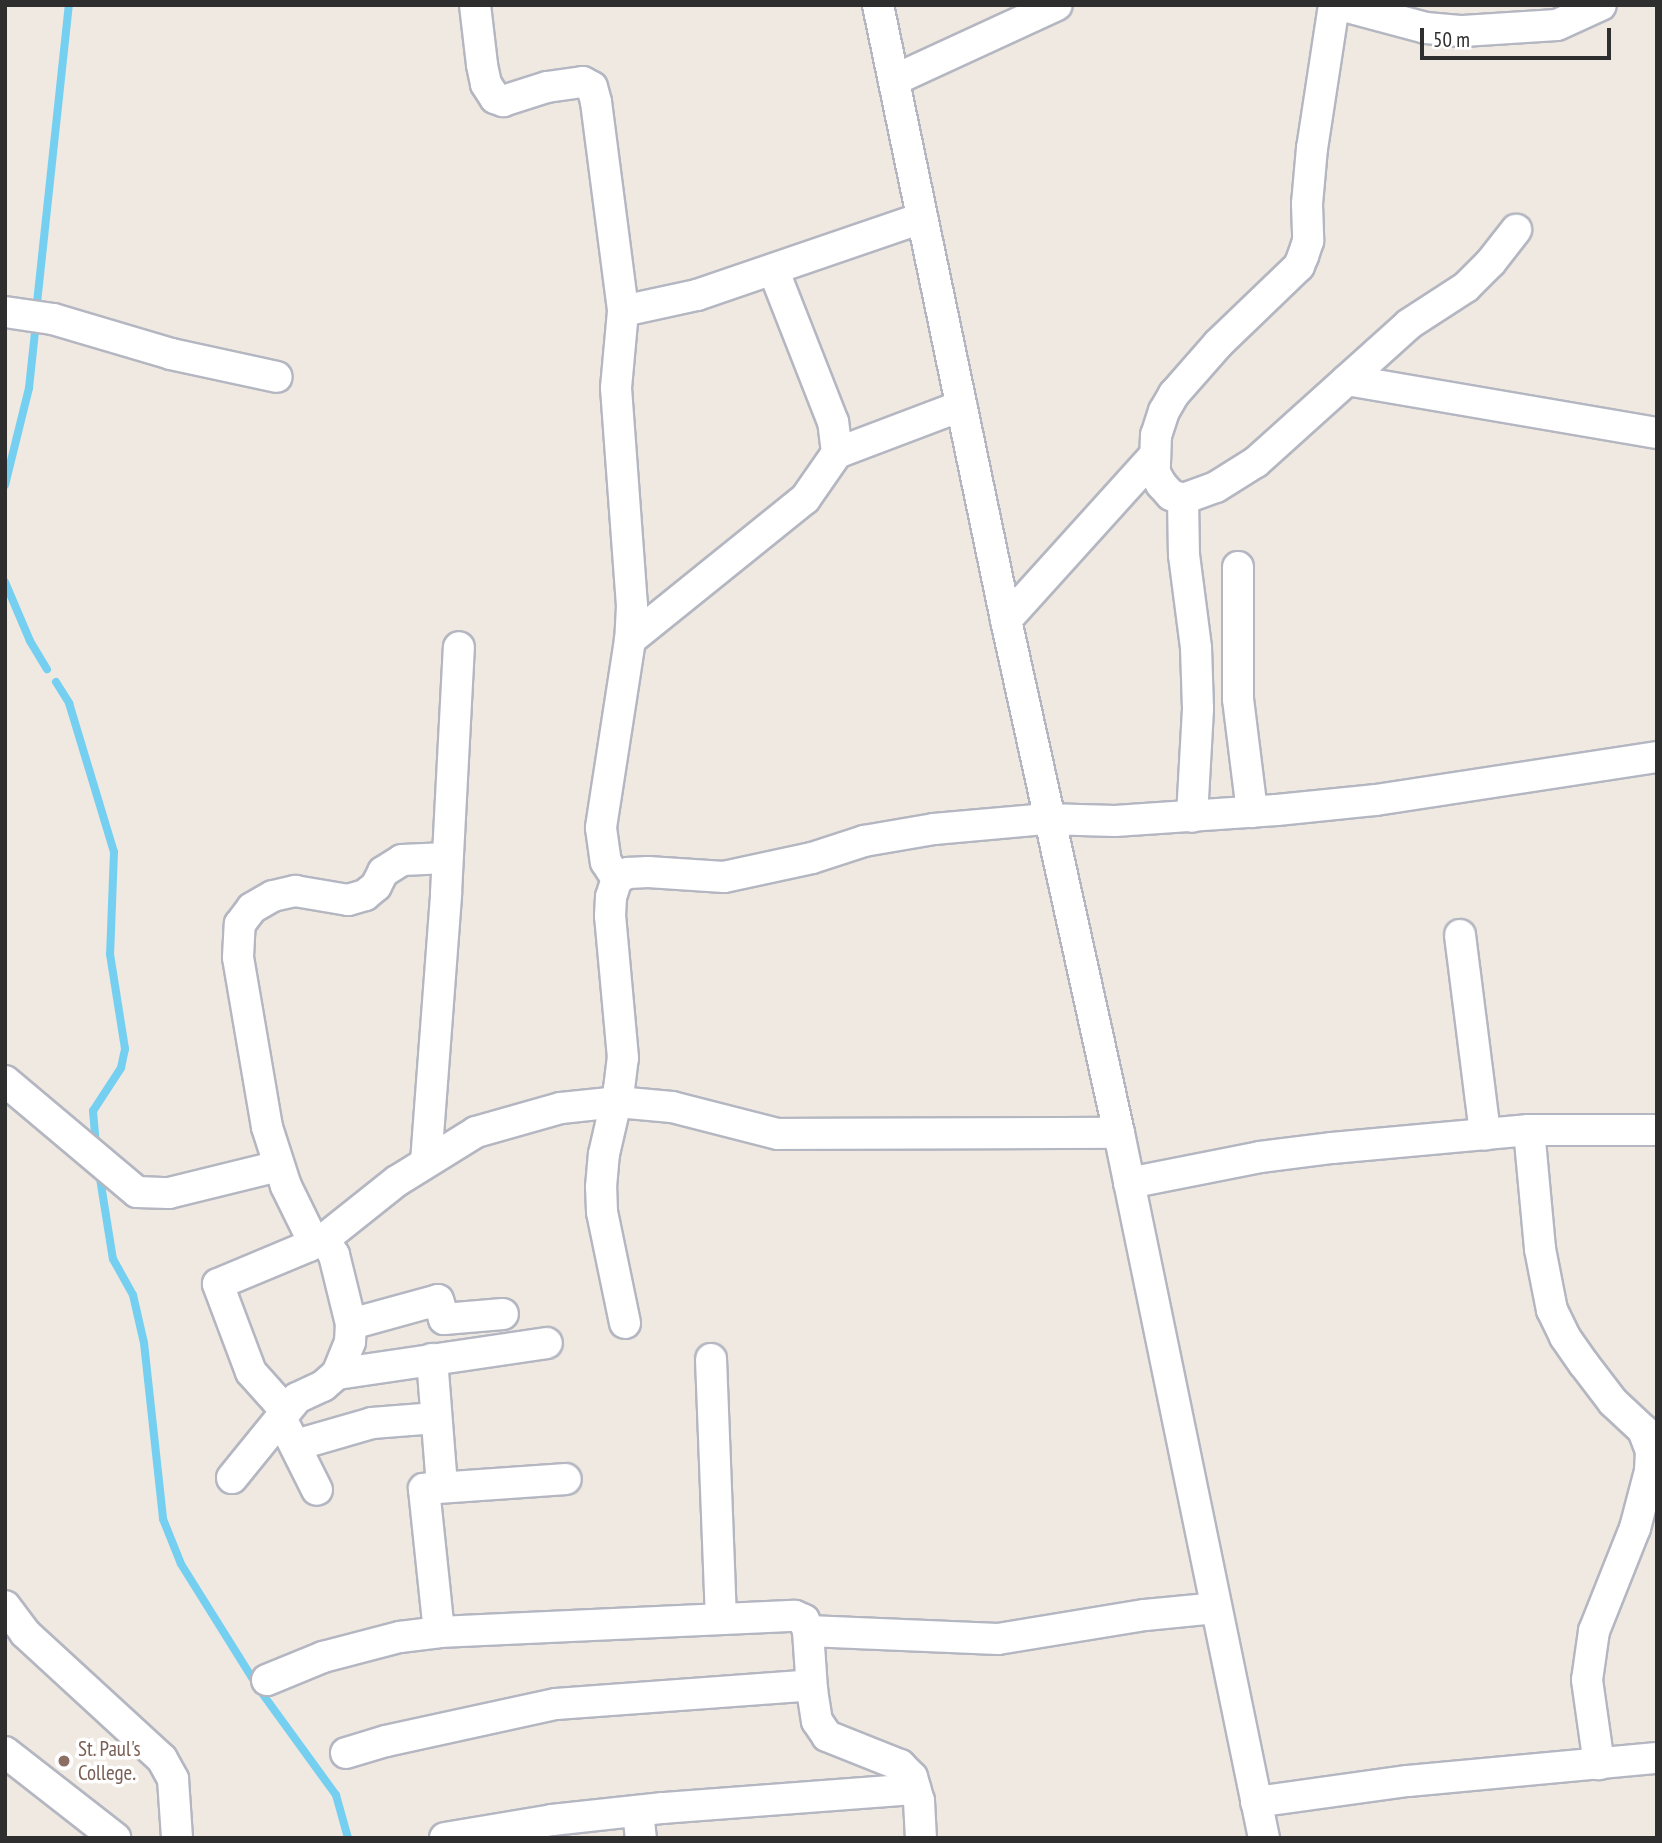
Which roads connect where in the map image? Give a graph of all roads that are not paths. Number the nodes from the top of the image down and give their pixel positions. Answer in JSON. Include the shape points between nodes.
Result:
{"nodes":[{"id":1,"x":475,"y":5,"type":"edge"},
{"id":2,"x":878,"y":5,"type":"edge"},
{"id":3,"x":1057,"y":5,"type":"edge"},
{"id":4,"x":1334,"y":5,"type":"edge"},
{"id":5,"x":1340,"y":5,"type":"edge"},
{"id":6,"x":1601,"y":5,"type":"edge"},
{"id":7,"x":894,"y":80,"type":"junction"},
{"id":8,"x":922,"y":218,"type":"junction"},
{"id":9,"x":1516,"y":230,"type":"dead end"},
{"id":10,"x":773,"y":269,"type":"junction"},
{"id":11,"x":623,"y":311,"type":"junction"},
{"id":12,"x":5,"y":312,"type":"edge"},
{"id":13,"x":277,"y":377,"type":"dead end"},
{"id":14,"x":1347,"y":380,"type":"junction"},
{"id":15,"x":961,"y":406,"type":"junction"},
{"id":16,"x":1657,"y":433,"type":"edge"},
{"id":17,"x":837,"y":453,"type":"junction"},
{"id":18,"x":1154,"y":456,"type":"junction"},
{"id":19,"x":1183,"y":499,"type":"junction"},
{"id":20,"x":1238,"y":567,"type":"dead end"},
{"id":21,"x":1006,"y":620,"type":"junction"},
{"id":22,"x":630,"y":640,"type":"junction"},
{"id":23,"x":459,"y":647,"type":"dead end"},
{"id":24,"x":1657,"y":757,"type":"edge"},
{"id":25,"x":1251,"y":812,"type":"junction"},
{"id":26,"x":1192,"y":817,"type":"junction"},
{"id":27,"x":1049,"y":819,"type":"junction"},
{"id":28,"x":447,"y":858,"type":"junction"},
{"id":29,"x":617,"y":879,"type":"junction"},
{"id":30,"x":1460,"y":935,"type":"dead end"},
{"id":31,"x":5,"y":1081,"type":"edge"},
{"id":32,"x":617,"y":1102,"type":"junction"},
{"id":33,"x":1530,"y":1130,"type":"junction"},
{"id":34,"x":1657,"y":1130,"type":"edge"},
{"id":35,"x":1119,"y":1133,"type":"junction"},
{"id":36,"x":1485,"y":1134,"type":"junction"},
{"id":37,"x":426,"y":1162,"type":"junction"},
{"id":38,"x":279,"y":1166,"type":"junction"},
{"id":39,"x":1129,"y":1183,"type":"junction"},
{"id":40,"x":318,"y":1238,"type":"junction"},
{"id":41,"x":503,"y":1314,"type":"dead end"},
{"id":42,"x":625,"y":1323,"type":"dead end"},
{"id":43,"x":351,"y":1324,"type":"junction"},
{"id":44,"x":547,"y":1343,"type":"dead end"},
{"id":45,"x":432,"y":1359,"type":"junction"},
{"id":46,"x":711,"y":1359,"type":"dead end"},
{"id":47,"x":337,"y":1374,"type":"junction"},
{"id":48,"x":282,"y":1414,"type":"junction"},
{"id":49,"x":436,"y":1418,"type":"junction"},
{"id":50,"x":296,"y":1446,"type":"junction"},
{"id":51,"x":233,"y":1478,"type":"dead end"},
{"id":52,"x":566,"y":1479,"type":"dead end"},
{"id":53,"x":442,"y":1486,"type":"junction"},
{"id":54,"x":317,"y":1490,"type":"dead end"},
{"id":55,"x":5,"y":1606,"type":"edge"},
{"id":56,"x":1216,"y":1608,"type":"junction"},
{"id":57,"x":721,"y":1618,"type":"junction"},
{"id":58,"x":807,"y":1631,"type":"junction"},
{"id":59,"x":439,"y":1632,"type":"junction"},
{"id":60,"x":267,"y":1680,"type":"dead end"},
{"id":61,"x":811,"y":1690,"type":"junction"},
{"id":62,"x":5,"y":1752,"type":"edge"},
{"id":63,"x":346,"y":1753,"type":"dead end"},
{"id":64,"x":1657,"y":1758,"type":"edge"},
{"id":65,"x":1599,"y":1764,"type":"junction"},
{"id":66,"x":915,"y":1789,"type":"junction"},
{"id":67,"x":1256,"y":1801,"type":"junction"},
{"id":68,"x":639,"y":1824,"type":"edge"},
{"id":69,"x":115,"y":1838,"type":"edge"},
{"id":70,"x":177,"y":1838,"type":"edge"},
{"id":71,"x":444,"y":1838,"type":"edge"},
{"id":72,"x":921,"y":1838,"type":"edge"},
{"id":73,"x":1264,"y":1838,"type":"edge"}],
"edges":[{"from":1,"to":11,"type":"street","via":[[484,74],[495,98],[503,101],[570,82],[592,87]]},
{"from":2,"to":7,"type":"street"},
{"from":3,"to":7,"type":"street"},
{"from":4,"to":18,"type":"street","via":[[1312,148],[1308,241],[1303,256],[1299,266],[1174,394],[1156,435]]},
{"from":5,"to":6,"type":"street","via":[[1426,28],[1463,31],[1557,25]]},
{"from":7,"to":8,"type":"street"},
{"from":8,"to":10,"type":"street"},
{"from":8,"to":15,"type":"street"},
{"from":9,"to":14,"type":"street","via":[[1466,287],[1409,324]]},
{"from":10,"to":11,"type":"street","via":[[697,295]]},
{"from":10,"to":17,"type":"street","via":[[833,422]]},
{"from":11,"to":22,"type":"street","via":[[616,388],[632,606]]},
{"from":12,"to":13,"type":"street","via":[[52,319],[171,354]]},
{"from":14,"to":16,"type":"street"},
{"from":14,"to":19,"type":"street","via":[[1256,462]]},
{"from":15,"to":17,"type":"street"},
{"from":15,"to":21,"type":"street"},
{"from":17,"to":22,"type":"street","via":[[805,499]]},
{"from":18,"to":19,"type":"street","via":[[1161,484]]},
{"from":18,"to":21,"type":"street"},
{"from":19,"to":26,"type":"street","via":[[1198,709]]},
{"from":20,"to":25,"type":"street","via":[[1238,699]]},
{"from":21,"to":27,"type":"street"},
{"from":22,"to":29,"type":"street","via":[[601,828],[606,862]]},
{"from":23,"to":28,"type":"street"},
{"from":24,"to":25,"type":"street","via":[[1376,800]]},
{"from":25,"to":26,"type":"street"},
{"from":26,"to":27,"type":"street"},
{"from":27,"to":29,"type":"street","via":[[933,829],[864,841],[812,858],[724,877],[648,872]]},
{"from":27,"to":35,"type":"street"},
{"from":28,"to":37,"type":"street"},
{"from":28,"to":38,"type":"street","via":[[402,860],[383,872],[365,895],[348,900],[295,891],[274,896],[252,908],[240,924],[239,957],[267,1127]]},
{"from":29,"to":32,"type":"street","via":[[610,916],[623,1058]]},
{"from":30,"to":36,"type":"street"},
{"from":31,"to":38,"type":"street","via":[[137,1192],[152,1195]]},
{"from":32,"to":35,"type":"street","via":[[672,1107],[778,1134]]},
{"from":32,"to":37,"type":"street","via":[[561,1108],[476,1132]]},
{"from":32,"to":42,"type":"street","via":[[601,1187]]},
{"from":33,"to":34,"type":"street"},
{"from":33,"to":36,"type":"street"},
{"from":33,"to":65,"type":"street","via":[[1540,1249],[1552,1310],[1584,1364],[1613,1402],[1643,1430],[1651,1451],[1635,1528],[1594,1631],[1587,1680]]},
{"from":35,"to":39,"type":"street"},
{"from":36,"to":39,"type":"street","via":[[1260,1157]]},
{"from":37,"to":40,"type":"street"},
{"from":38,"to":40,"type":"street"},
{"from":39,"to":56,"type":"street"},
{"from":40,"to":43,"type":"street","via":[[341,1277]]},
{"from":40,"to":48,"type":"street","via":[[309,1246],[218,1284],[251,1371]]},
{"from":41,"to":43,"type":"street","via":[[444,1319],[438,1300]]},
{"from":43,"to":47,"type":"street","via":[[350,1342]]},
{"from":44,"to":45,"type":"street"},
{"from":45,"to":47,"type":"street"},
{"from":45,"to":49,"type":"street"},
{"from":46,"to":57,"type":"street"},
{"from":47,"to":48,"type":"street","via":[[296,1398]]},
{"from":48,"to":50,"type":"street"},
{"from":48,"to":51,"type":"street"},
{"from":49,"to":50,"type":"street","via":[[372,1423]]},
{"from":49,"to":53,"type":"street"},
{"from":50,"to":54,"type":"street"},
{"from":52,"to":53,"type":"street"},
{"from":53,"to":59,"type":"street","via":[[424,1489]]},
{"from":55,"to":70,"type":"street","via":[[25,1633],[162,1759],[175,1788]]},
{"from":56,"to":58,"type":"street","via":[[998,1639]]},
{"from":56,"to":67,"type":"street"},
{"from":57,"to":58,"type":"street","via":[[796,1616],[804,1620]]},
{"from":57,"to":59,"type":"street"},
{"from":58,"to":61,"type":"street"},
{"from":59,"to":60,"type":"street","via":[[323,1657]]},
{"from":61,"to":63,"type":"street","via":[[801,1686],[555,1704]]},
{"from":61,"to":66,"type":"street","via":[[817,1721],[827,1735],[900,1765],[912,1777]]},
{"from":62,"to":69,"type":"street"},
{"from":64,"to":65,"type":"street"},
{"from":65,"to":67,"type":"street","via":[[1408,1781]]},
{"from":66,"to":68,"type":"street"},
{"from":66,"to":72,"type":"street"},
{"from":67,"to":73,"type":"street"},
{"from":68,"to":71,"type":"street","via":[[552,1819]]}]}
